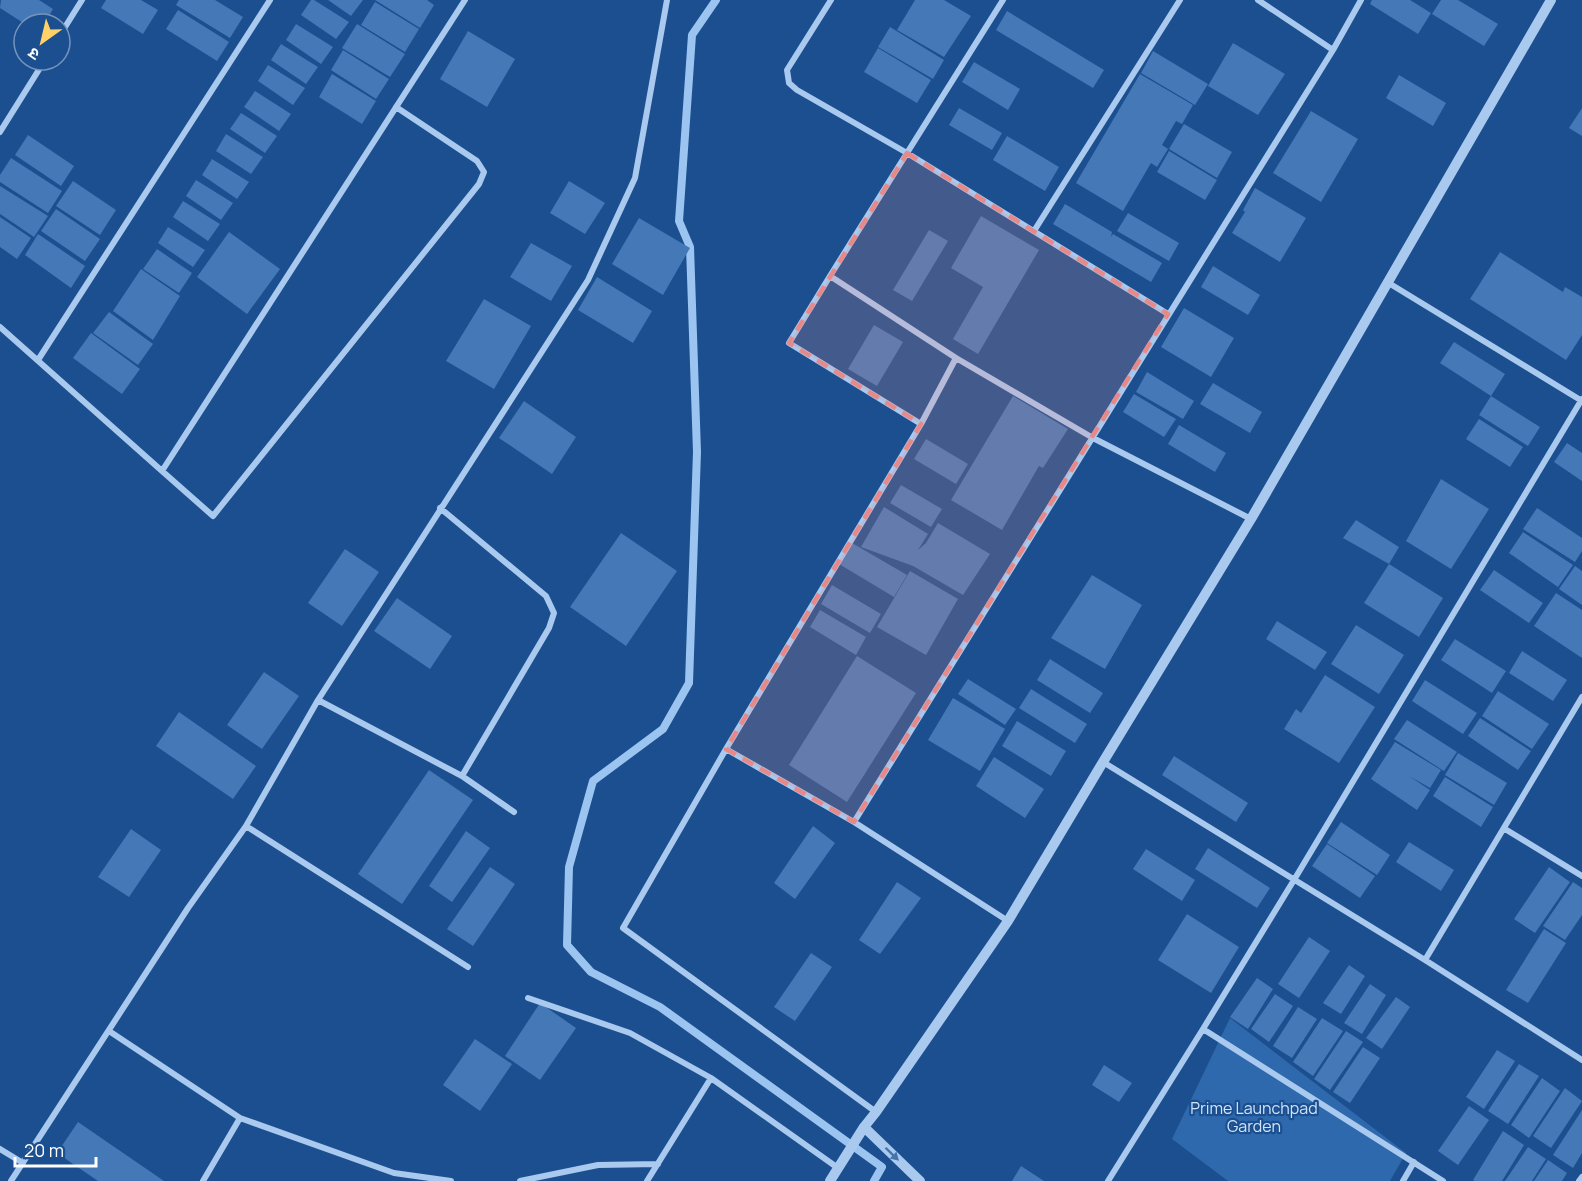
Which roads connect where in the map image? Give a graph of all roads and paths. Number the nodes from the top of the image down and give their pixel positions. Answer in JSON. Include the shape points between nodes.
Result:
{"nodes":[{"id":1,"x":82,"y":0,"type":"edge"},
{"id":2,"x":270,"y":0,"type":"edge"},
{"id":3,"x":465,"y":0,"type":"edge"},
{"id":4,"x":667,"y":0,"type":"edge"},
{"id":5,"x":831,"y":0,"type":"edge"},
{"id":6,"x":1003,"y":0,"type":"edge"},
{"id":7,"x":1180,"y":0,"type":"edge"},
{"id":8,"x":1258,"y":0,"type":"edge"},
{"id":9,"x":1361,"y":0,"type":"edge"},
{"id":10,"x":1551,"y":0,"type":"edge"},
{"id":11,"x":72,"y":16,"type":"edge"},
{"id":12,"x":1333,"y":50,"type":"junction"},
{"id":13,"x":38,"y":72,"type":"edge"},
{"id":14,"x":396,"y":107,"type":"junction"},
{"id":15,"x":0,"y":132,"type":"edge"},
{"id":16,"x":907,"y":153,"type":"junction"},
{"id":17,"x":1034,"y":231,"type":"junction"},
{"id":18,"x":830,"y":276,"type":"junction"},
{"id":19,"x":1387,"y":282,"type":"junction"},
{"id":20,"x":1168,"y":314,"type":"junction"},
{"id":21,"x":0,"y":327,"type":"edge"},
{"id":22,"x":956,"y":358,"type":"junction"},
{"id":23,"x":38,"y":360,"type":"junction"},
{"id":24,"x":1582,"y":400,"type":"edge"},
{"id":25,"x":921,"y":424,"type":"junction"},
{"id":26,"x":1093,"y":438,"type":"junction"},
{"id":27,"x":162,"y":471,"type":"junction"},
{"id":28,"x":440,"y":508,"type":"junction"},
{"id":29,"x":1251,"y":519,"type":"junction"},
{"id":30,"x":1582,"y":697,"type":"edge"},
{"id":31,"x":318,"y":700,"type":"junction"},
{"id":32,"x":726,"y":749,"type":"junction"},
{"id":33,"x":1103,"y":762,"type":"junction"},
{"id":34,"x":462,"y":776,"type":"junction"},
{"id":35,"x":514,"y":812,"type":"dead end"},
{"id":36,"x":854,"y":822,"type":"junction"},
{"id":37,"x":246,"y":826,"type":"junction"},
{"id":38,"x":1504,"y":829,"type":"junction"},
{"id":39,"x":1582,"y":876,"type":"edge"},
{"id":40,"x":1294,"y":880,"type":"junction"},
{"id":41,"x":1008,"y":921,"type":"junction"},
{"id":42,"x":1425,"y":960,"type":"junction"},
{"id":43,"x":468,"y":967,"type":"dead end"},
{"id":44,"x":528,"y":998,"type":"dead end"},
{"id":45,"x":1203,"y":1029,"type":"junction"},
{"id":46,"x":109,"y":1031,"type":"junction"},
{"id":47,"x":1582,"y":1060,"type":"edge"},
{"id":48,"x":711,"y":1078,"type":"junction"},
{"id":49,"x":876,"y":1112,"type":"junction"},
{"id":50,"x":240,"y":1118,"type":"junction"},
{"id":51,"x":864,"y":1127,"type":"junction"},
{"id":52,"x":0,"y":1149,"type":"edge"},
{"id":53,"x":1414,"y":1162,"type":"junction"},
{"id":54,"x":22,"y":1163,"type":"junction"},
{"id":55,"x":658,"y":1164,"type":"junction"},
{"id":56,"x":838,"y":1168,"type":"junction"},
{"id":57,"x":394,"y":1173,"type":"junction"},
{"id":58,"x":1582,"y":1177,"type":"edge"},
{"id":59,"x":11,"y":1181,"type":"edge"},
{"id":60,"x":203,"y":1181,"type":"edge"},
{"id":61,"x":389,"y":1181,"type":"edge"},
{"id":62,"x":451,"y":1181,"type":"edge"},
{"id":63,"x":520,"y":1181,"type":"edge"},
{"id":64,"x":647,"y":1181,"type":"edge"},
{"id":65,"x":830,"y":1181,"type":"edge"},
{"id":66,"x":920,"y":1181,"type":"edge"},
{"id":67,"x":1108,"y":1181,"type":"edge"},
{"id":68,"x":1403,"y":1181,"type":"edge"},
{"id":69,"x":1443,"y":1181,"type":"edge"},
{"id":70,"x":1579,"y":1181,"type":"edge"}],
"edges":[{"from":1,"to":11,"type":"street"},
{"from":2,"to":23,"type":"street"},
{"from":3,"to":14,"type":"street"},
{"from":4,"to":28,"type":"street","via":[[635,178],[588,280]]},
{"from":5,"to":16,"type":"street","via":[[787,70],[789,83]]},
{"from":6,"to":16,"type":"street"},
{"from":7,"to":17,"type":"street"},
{"from":8,"to":12,"type":"street"},
{"from":9,"to":12,"type":"street"},
{"from":10,"to":19,"type":"street"},
{"from":12,"to":20,"type":"street"},
{"from":13,"to":15,"type":"street"},
{"from":14,"to":27,"type":"street"},
{"from":14,"to":27,"type":"street","via":[[477,160],[484,172],[479,184],[213,516]]},
{"from":16,"to":17,"type":"street"},
{"from":16,"to":18,"type":"street"},
{"from":17,"to":20,"type":"street"},
{"from":18,"to":22,"type":"street"},
{"from":18,"to":25,"type":"street","via":[[789,343]]},
{"from":19,"to":24,"type":"street"},
{"from":19,"to":29,"type":"street"},
{"from":20,"to":26,"type":"street"},
{"from":21,"to":23,"type":"street"},
{"from":22,"to":25,"type":"street"},
{"from":22,"to":26,"type":"street"},
{"from":23,"to":27,"type":"street"},
{"from":24,"to":40,"type":"street"},
{"from":25,"to":32,"type":"street"},
{"from":26,"to":29,"type":"street"},
{"from":26,"to":36,"type":"street"},
{"from":28,"to":31,"type":"street"},
{"from":28,"to":34,"type":"street","via":[[546,596],[554,613],[549,628]]},
{"from":29,"to":33,"type":"street"},
{"from":30,"to":38,"type":"street"},
{"from":31,"to":34,"type":"street"},
{"from":31,"to":37,"type":"street"},
{"from":32,"to":36,"type":"street"},
{"from":32,"to":49,"type":"street","via":[[623,928]]},
{"from":33,"to":40,"type":"street"},
{"from":33,"to":41,"type":"street"},
{"from":34,"to":35,"type":"street"},
{"from":36,"to":41,"type":"street"},
{"from":37,"to":43,"type":"street"},
{"from":37,"to":46,"type":"street"},
{"from":38,"to":39,"type":"street"},
{"from":38,"to":42,"type":"street"},
{"from":40,"to":42,"type":"street"},
{"from":40,"to":45,"type":"street"},
{"from":41,"to":49,"type":"street"},
{"from":42,"to":47,"type":"street"},
{"from":44,"to":48,"type":"street","via":[[630,1033]]},
{"from":45,"to":53,"type":"street"},
{"from":45,"to":67,"type":"street"},
{"from":46,"to":50,"type":"street"},
{"from":46,"to":54,"type":"street"},
{"from":48,"to":55,"type":"street"},
{"from":48,"to":56,"type":"street"},
{"from":49,"to":51,"type":"street"},
{"from":50,"to":57,"type":"street"},
{"from":50,"to":60,"type":"street"},
{"from":51,"to":56,"type":"street"},
{"from":51,"to":66,"type":"street","one_way":true},
{"from":52,"to":54,"type":"street"},
{"from":53,"to":68,"type":"street"},
{"from":53,"to":69,"type":"street"},
{"from":54,"to":59,"type":"street"},
{"from":55,"to":63,"type":"street","via":[[598,1165]]},
{"from":55,"to":64,"type":"street"},
{"from":56,"to":65,"type":"street"},
{"from":57,"to":61,"type":"street"},
{"from":57,"to":62,"type":"street"},
{"from":58,"to":70,"type":"street"}]}
